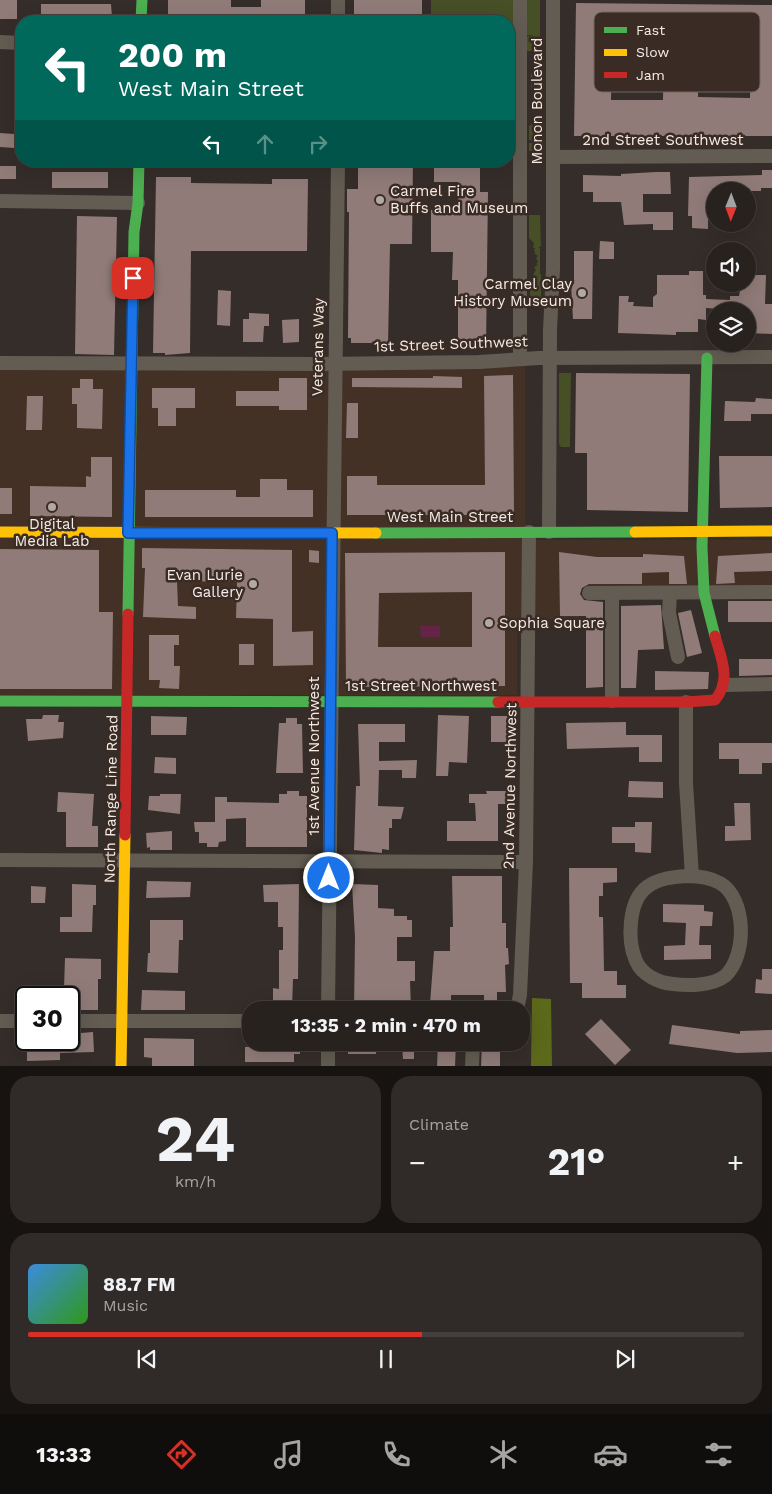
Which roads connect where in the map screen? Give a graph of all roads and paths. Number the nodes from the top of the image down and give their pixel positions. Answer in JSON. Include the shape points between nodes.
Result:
{"nodes":[{"id":1,"x":142,"y":0,"type":"edge"},
{"id":2,"x":338,"y":0,"type":"edge"},
{"id":3,"x":520,"y":0,"type":"edge"},
{"id":4,"x":553,"y":0,"type":"edge"},
{"id":5,"x":141,"y":15,"type":"edge"},
{"id":6,"x":338,"y":15,"type":"edge"},
{"id":7,"x":0,"y":42,"type":"edge"},
{"id":8,"x":15,"y":43,"type":"edge"},
{"id":9,"x":772,"y":156,"type":"edge"},
{"id":10,"x":553,"y":157,"type":"junction"},
{"id":11,"x":139,"y":167,"type":"edge"},
{"id":12,"x":338,"y":167,"type":"edge"},
{"id":13,"x":0,"y":201,"type":"edge"},
{"id":14,"x":138,"y":203,"type":"junction"},
{"id":15,"x":772,"y":357,"type":"edge"},
{"id":16,"x":550,"y":358,"type":"junction"},
{"id":17,"x":707,"y":358,"type":"junction"},
{"id":18,"x":520,"y":359,"type":"junction"},
{"id":19,"x":0,"y":363,"type":"edge"},
{"id":20,"x":335,"y":363,"type":"junction"},
{"id":21,"x":132,"y":365,"type":"junction"},
{"id":22,"x":703,"y":531,"type":"junction"},
{"id":23,"x":772,"y":531,"type":"edge"},
{"id":24,"x":0,"y":532,"type":"edge"},
{"id":25,"x":529,"y":532,"type":"junction"},
{"id":26,"x":549,"y":532,"type":"junction"},
{"id":27,"x":128,"y":533,"type":"junction"},
{"id":28,"x":332,"y":533,"type":"junction"},
{"id":29,"x":772,"y":592,"type":"edge"},
{"id":30,"x":612,"y":593,"type":"junction"},
{"id":31,"x":670,"y":593,"type":"junction"},
{"id":32,"x":704,"y":593,"type":"junction"},
{"id":33,"x":589,"y":594,"type":"dead end"},
{"id":34,"x":678,"y":657,"type":"dead end"},
{"id":35,"x":772,"y":684,"type":"edge"},
{"id":36,"x":724,"y":685,"type":"junction"},
{"id":37,"x":0,"y":701,"type":"edge"},
{"id":38,"x":127,"y":701,"type":"junction"},
{"id":39,"x":331,"y":701,"type":"junction"},
{"id":40,"x":528,"y":701,"type":"junction"},
{"id":41,"x":612,"y":701,"type":"junction"},
{"id":42,"x":686,"y":702,"type":"junction"},
{"id":43,"x":0,"y":860,"type":"edge"},
{"id":44,"x":125,"y":862,"type":"junction"},
{"id":45,"x":330,"y":862,"type":"junction"},
{"id":46,"x":526,"y":862,"type":"junction"},
{"id":47,"x":692,"y":876,"type":"junction"},
{"id":48,"x":328,"y":1001,"type":"edge"},
{"id":49,"x":519,"y":1001,"type":"edge"},
{"id":50,"x":0,"y":1021,"type":"edge"},
{"id":51,"x":15,"y":1021,"type":"edge"},
{"id":52,"x":80,"y":1022,"type":"edge"},
{"id":53,"x":121,"y":1022,"type":"junction"},
{"id":54,"x":242,"y":1022,"type":"edge"},
{"id":55,"x":328,"y":1051,"type":"edge"},
{"id":56,"x":473,"y":1051,"type":"edge"},
{"id":57,"x":121,"y":1066,"type":"edge"},
{"id":58,"x":328,"y":1066,"type":"edge"},
{"id":59,"x":472,"y":1066,"type":"edge"}],
"edges":[{"from":1,"to":5,"type":"main road"},
{"from":2,"to":6,"type":"street"},
{"from":3,"to":18,"type":"street","name":"Monon Boulevard"},
{"from":4,"to":10,"type":"street","name":"Monon Boulevard"},
{"from":7,"to":8,"type":"street"},
{"from":9,"to":10,"type":"street","name":"2nd Street Southwest"},
{"from":10,"to":16,"type":"street","name":"Monon Boulevard"},
{"from":11,"to":14,"type":"main road","name":"North Range Line Road"},
{"from":12,"to":20,"type":"street","name":"Veterans Way"},
{"from":13,"to":14,"type":"street"},
{"from":14,"to":21,"type":"main road","name":"North Range Line Road","via":[[134,232]]},
{"from":15,"to":17,"type":"street","name":"1st Street Southwest"},
{"from":16,"to":17,"type":"street","name":"1st Street Southwest"},
{"from":16,"to":18,"type":"street","name":"1st Street Southwest"},
{"from":16,"to":26,"type":"street","name":"Monon Boulevard"},
{"from":17,"to":22,"type":"main road"},
{"from":18,"to":20,"type":"street","name":"1st Street Southwest"},
{"from":19,"to":21,"type":"street","name":"1st Street Southwest"},
{"from":20,"to":21,"type":"street","name":"1st Street Southwest"},
{"from":20,"to":28,"type":"street","name":"Veterans Way"},
{"from":21,"to":27,"type":"main road","name":"North Range Line Road"},
{"from":22,"to":23,"type":"main road","name":"West Main Street"},
{"from":22,"to":26,"type":"main road","name":"West Main Street"},
{"from":22,"to":32,"type":"main road"},
{"from":24,"to":27,"type":"main road","name":"West Main Street"},
{"from":25,"to":26,"type":"main road","name":"West Main Street"},
{"from":25,"to":28,"type":"main road","name":"West Main Street"},
{"from":25,"to":40,"type":"street","name":"2nd Avenue Northwest"},
{"from":27,"to":28,"type":"main road","name":"West Main Street"},
{"from":27,"to":38,"type":"main road","name":"North Range Line Road"},
{"from":28,"to":39,"type":"street","name":"1st Avenue Northwest"},
{"from":29,"to":32,"type":"street"},
{"from":30,"to":31,"type":"street"},
{"from":30,"to":33,"type":"street"},
{"from":30,"to":41,"type":"street"},
{"from":31,"to":32,"type":"street"},
{"from":31,"to":34,"type":"street","via":[[669,613]]},
{"from":32,"to":36,"type":"main road","via":[[724,668]]},
{"from":35,"to":36,"type":"street"},
{"from":36,"to":42,"type":"main road","name":"1st Street Northwest","via":[[714,700]]},
{"from":37,"to":38,"type":"main road","name":"1st Street Northwest"},
{"from":38,"to":39,"type":"main road","name":"1st Street Northwest"},
{"from":38,"to":44,"type":"main road","name":"North Range Line Road"},
{"from":39,"to":40,"type":"main road","name":"1st Street Northwest"},
{"from":39,"to":45,"type":"street","name":"1st Avenue Northwest"},
{"from":40,"to":41,"type":"main road","name":"1st Street Northwest"},
{"from":40,"to":46,"type":"street","name":"2nd Avenue Northwest"},
{"from":41,"to":42,"type":"main road","name":"1st Street Northwest"},
{"from":42,"to":47,"type":"street","via":[[686,783]]},
{"from":43,"to":44,"type":"street"},
{"from":44,"to":45,"type":"street"},
{"from":44,"to":53,"type":"main road","name":"North Range Line Road"},
{"from":45,"to":46,"type":"street"},
{"from":45,"to":48,"type":"street","name":"1st Avenue Northwest"},
{"from":46,"to":49,"type":"street","name":"2nd Avenue Northwest"},
{"from":47,"to":47,"type":"street","via":[[721,884],[737,904],[740,937],[735,960],[724,976],[713,981],[688,985],[659,981],[636,963],[632,948],[632,918],[640,894],[648,886],[670,878]]},
{"from":50,"to":51,"type":"street"},
{"from":52,"to":53,"type":"street"},
{"from":53,"to":54,"type":"street"},
{"from":53,"to":57,"type":"main road","name":"North Range Line Road"},
{"from":55,"to":58,"type":"street"},
{"from":56,"to":59,"type":"street"}]}
